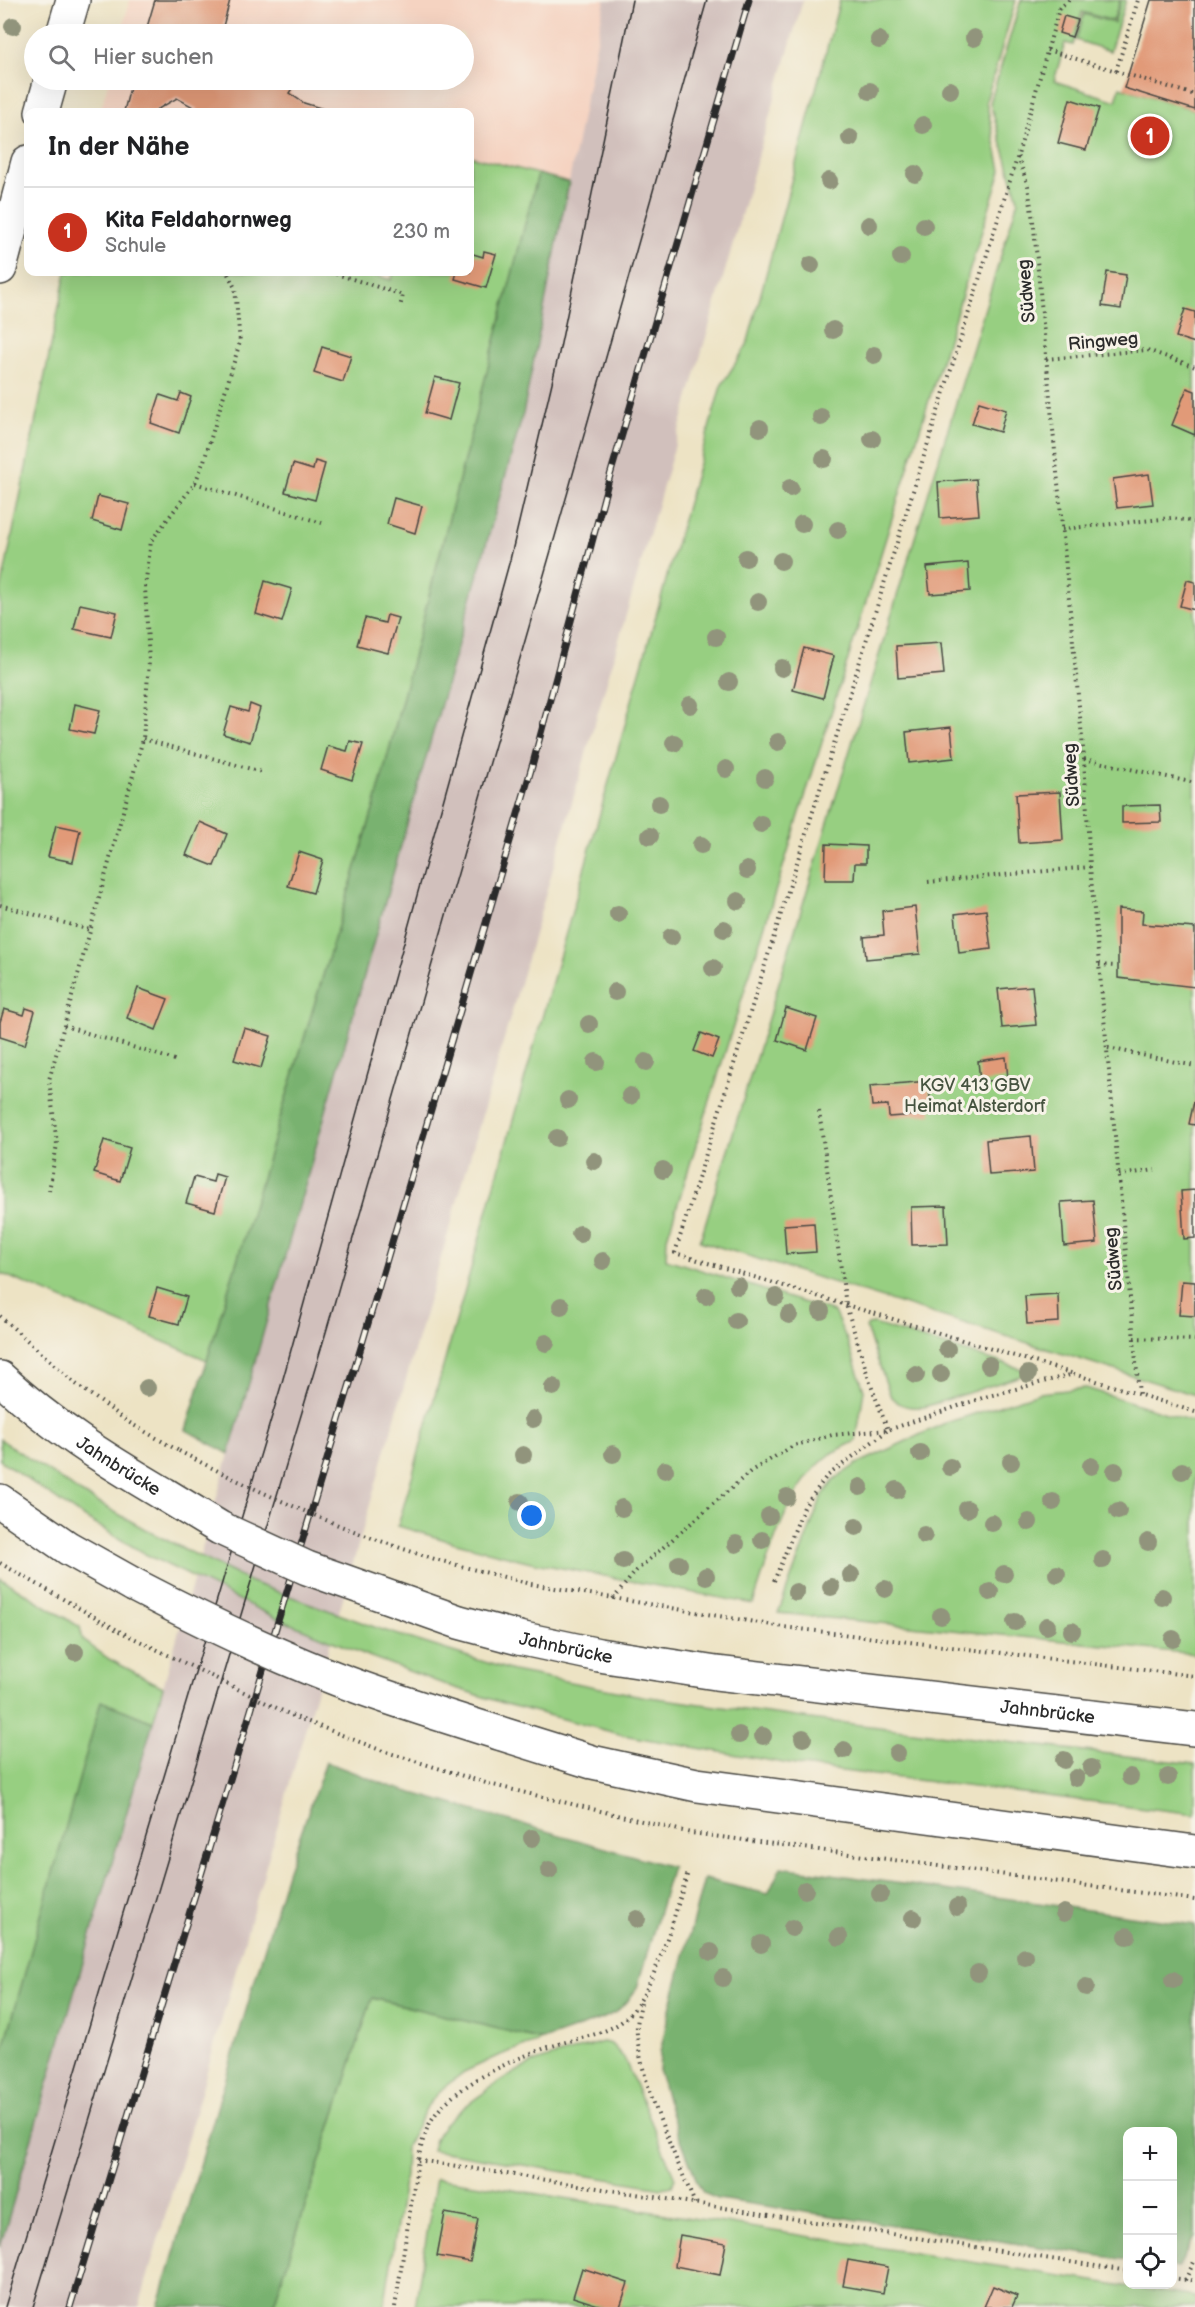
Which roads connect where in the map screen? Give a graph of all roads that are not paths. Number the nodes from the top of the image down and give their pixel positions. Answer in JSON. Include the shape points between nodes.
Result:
{"nodes":[{"id":1,"x":73,"y":0,"type":"edge"},
{"id":2,"x":66,"y":24,"type":"edge"},
{"id":3,"x":48,"y":90,"type":"edge"},
{"id":4,"x":43,"y":108,"type":"edge"},
{"id":5,"x":24,"y":177,"type":"edge"},
{"id":6,"x":0,"y":268,"type":"edge"},
{"id":7,"x":0,"y":1378,"type":"edge"},
{"id":8,"x":0,"y":1502,"type":"edge"},
{"id":9,"x":1195,"y":1730,"type":"edge"},
{"id":10,"x":1195,"y":1852,"type":"edge"}],
"edges":[{"from":1,"to":2,"type":"main road"},
{"from":3,"to":4,"type":"main road"},
{"from":5,"to":6,"type":"main road"},
{"from":7,"to":9,"type":"main road","name":"Jahnbrücke","bridge":true,"via":[[80,1443],[220,1528],[307,1568],[449,1619],[599,1655],[716,1673]]},
{"from":8,"to":10,"type":"main road","bridge":true,"via":[[68,1548],[134,1585],[288,1659],[363,1689],[592,1762],[697,1785]]}]}
